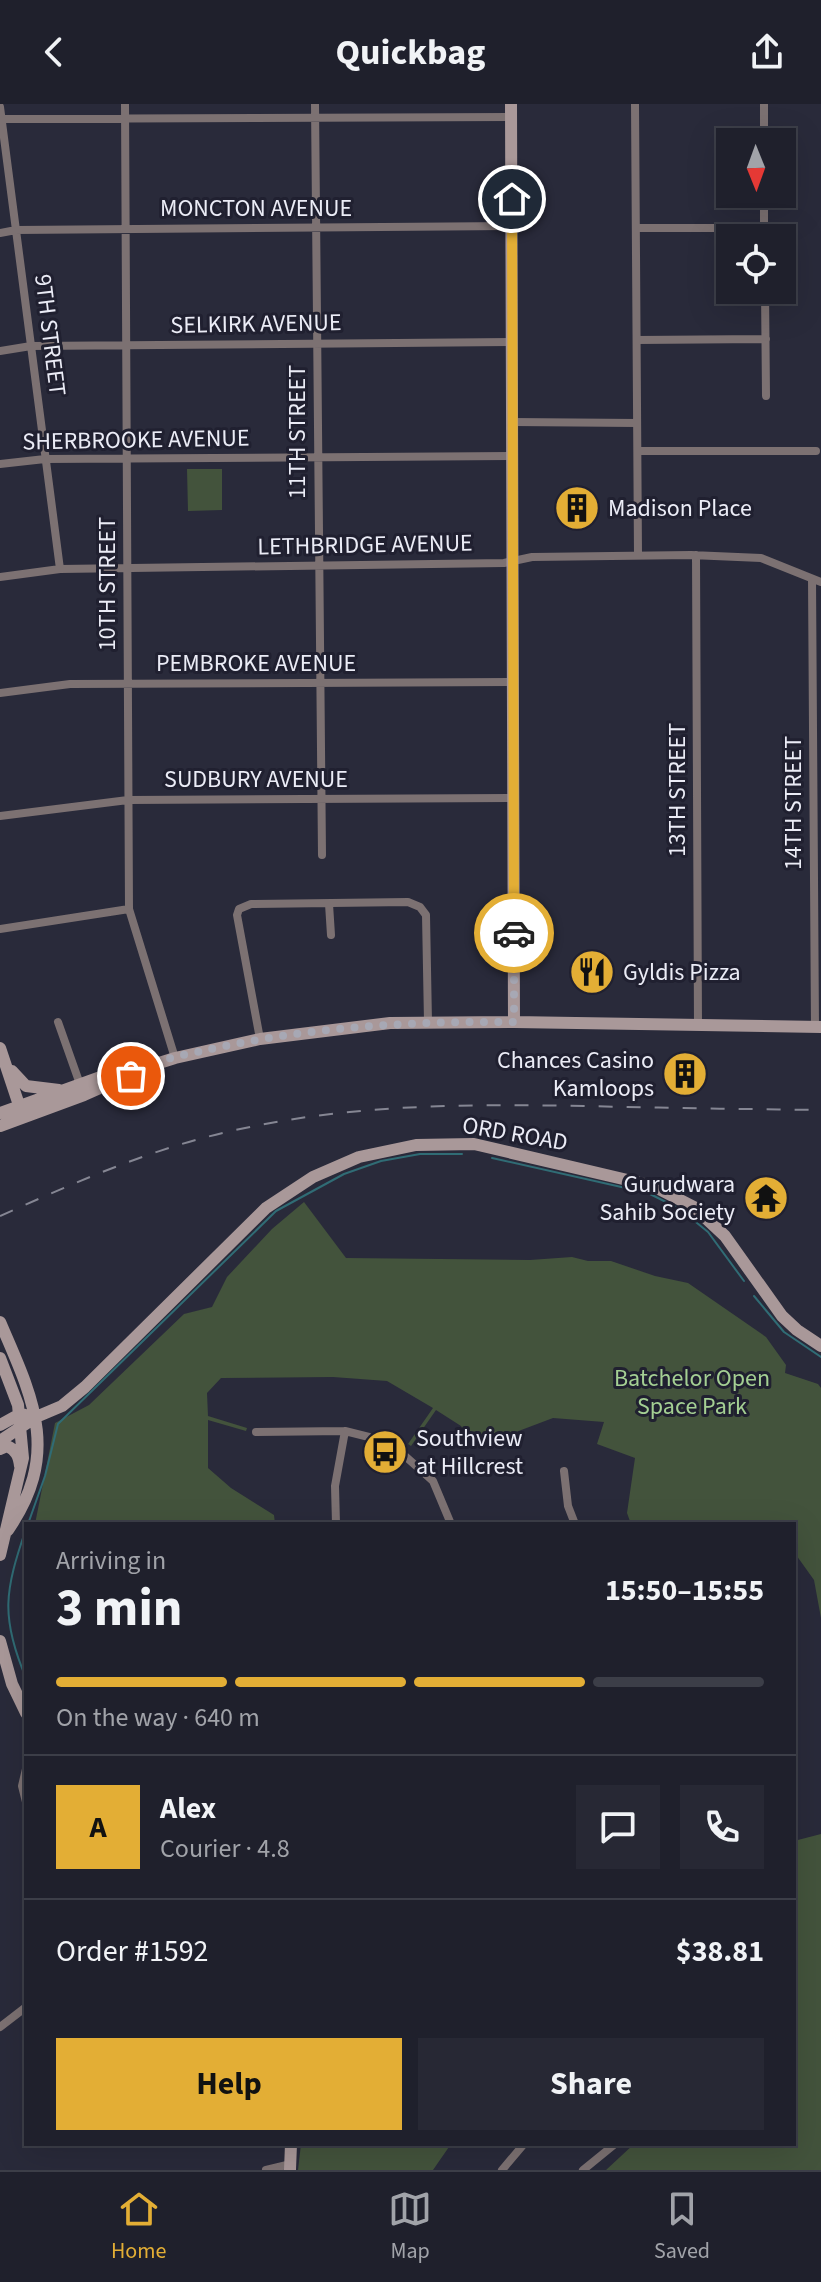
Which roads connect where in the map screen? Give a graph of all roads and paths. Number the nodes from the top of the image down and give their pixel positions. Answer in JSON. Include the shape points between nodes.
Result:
{"nodes":[{"id":1,"x":125,"y":104,"type":"edge"},
{"id":2,"x":315,"y":104,"type":"edge"},
{"id":3,"x":635,"y":104,"type":"edge"},
{"id":4,"x":764,"y":104,"type":"edge"},
{"id":5,"x":0,"y":107,"type":"edge"},
{"id":6,"x":510,"y":111,"type":"edge"},
{"id":7,"x":125,"y":118,"type":"junction"},
{"id":8,"x":315,"y":118,"type":"junction"},
{"id":9,"x":1,"y":119,"type":"edge"},
{"id":10,"x":764,"y":128,"type":"edge"},
{"id":11,"x":512,"y":226,"type":"junction"},
{"id":12,"x":316,"y":228,"type":"junction"},
{"id":13,"x":636,"y":228,"type":"junction"},
{"id":14,"x":126,"y":229,"type":"junction"},
{"id":15,"x":16,"y":230,"type":"junction"},
{"id":16,"x":716,"y":231,"type":"edge"},
{"id":17,"x":0,"y":233,"type":"edge"},
{"id":18,"x":765,"y":304,"type":"edge"},
{"id":19,"x":766,"y":339,"type":"junction"},
{"id":20,"x":637,"y":340,"type":"junction"},
{"id":21,"x":512,"y":342,"type":"junction"},
{"id":22,"x":317,"y":344,"type":"junction"},
{"id":23,"x":31,"y":346,"type":"junction"},
{"id":24,"x":126,"y":346,"type":"junction"},
{"id":25,"x":0,"y":351,"type":"edge"},
{"id":26,"x":766,"y":396,"type":"dead end"},
{"id":27,"x":512,"y":422,"type":"junction"},
{"id":28,"x":637,"y":423,"type":"junction"},
{"id":29,"x":638,"y":451,"type":"junction"},
{"id":30,"x":816,"y":451,"type":"dead end"},
{"id":31,"x":513,"y":456,"type":"junction"},
{"id":32,"x":317,"y":457,"type":"junction"},
{"id":33,"x":127,"y":458,"type":"junction"},
{"id":34,"x":45,"y":459,"type":"junction"},
{"id":35,"x":0,"y":464,"type":"edge"},
{"id":36,"x":638,"y":555,"type":"junction"},
{"id":37,"x":696,"y":555,"type":"junction"},
{"id":38,"x":513,"y":561,"type":"junction"},
{"id":39,"x":318,"y":566,"type":"junction"},
{"id":40,"x":127,"y":568,"type":"junction"},
{"id":41,"x":60,"y":569,"type":"junction"},
{"id":42,"x":0,"y":577,"type":"edge"},
{"id":43,"x":817,"y":580,"type":"edge"},
{"id":44,"x":513,"y":682,"type":"junction"},
{"id":45,"x":128,"y":683,"type":"junction"},
{"id":46,"x":320,"y":684,"type":"junction"},
{"id":47,"x":0,"y":693,"type":"edge"},
{"id":48,"x":514,"y":798,"type":"junction"},
{"id":49,"x":321,"y":799,"type":"junction"},
{"id":50,"x":128,"y":800,"type":"junction"},
{"id":51,"x":0,"y":816,"type":"edge"},
{"id":52,"x":322,"y":855,"type":"dead end"},
{"id":53,"x":329,"y":904,"type":"junction"},
{"id":54,"x":129,"y":909,"type":"junction"},
{"id":55,"x":0,"y":929,"type":"edge"},
{"id":56,"x":331,"y":935,"type":"dead end"},
{"id":57,"x":58,"y":1022,"type":"dead end"},
{"id":58,"x":428,"y":1022,"type":"junction"},
{"id":59,"x":514,"y":1022,"type":"junction"},
{"id":60,"x":698,"y":1026,"type":"junction"},
{"id":61,"x":818,"y":1027,"type":"edge"},
{"id":62,"x":260,"y":1039,"type":"junction"},
{"id":63,"x":0,"y":1048,"type":"edge"},
{"id":64,"x":175,"y":1058,"type":"junction"},
{"id":65,"x":5,"y":1062,"type":"junction"},
{"id":66,"x":0,"y":1080,"type":"edge"},
{"id":67,"x":82,"y":1090,"type":"junction"},
{"id":68,"x":66,"y":1091,"type":"junction"},
{"id":69,"x":0,"y":1113,"type":"edge"},
{"id":70,"x":22,"y":1113,"type":"junction"},
{"id":71,"x":0,"y":1126,"type":"edge"},
{"id":72,"x":0,"y":1322,"type":"edge"},
{"id":73,"x":821,"y":1346,"type":"edge"},
{"id":74,"x":0,"y":1358,"type":"edge"},
{"id":75,"x":36,"y":1417,"type":"junction"},
{"id":76,"x":21,"y":1421,"type":"junction"},
{"id":77,"x":0,"y":1425,"type":"edge"},
{"id":78,"x":345,"y":1431,"type":"junction"},
{"id":79,"x":256,"y":1432,"type":"dead end"},
{"id":80,"x":0,"y":1441,"type":"edge"},
{"id":81,"x":0,"y":1449,"type":"edge"},
{"id":82,"x":564,"y":1471,"type":"dead end"},
{"id":83,"x":20,"y":1475,"type":"junction"},
{"id":84,"x":336,"y":1522,"type":"edge"},
{"id":85,"x":450,"y":1522,"type":"edge"},
{"id":86,"x":574,"y":1522,"type":"edge"},
{"id":87,"x":8,"y":1530,"type":"junction"},
{"id":88,"x":0,"y":1555,"type":"edge"},
{"id":89,"x":0,"y":1641,"type":"edge"},
{"id":90,"x":24,"y":1709,"type":"edge"},
{"id":91,"x":24,"y":2009,"type":"edge"},
{"id":92,"x":0,"y":2027,"type":"edge"},
{"id":93,"x":291,"y":2146,"type":"edge"},
{"id":94,"x":522,"y":2146,"type":"edge"},
{"id":95,"x":612,"y":2146,"type":"edge"},
{"id":96,"x":290,"y":2167,"type":"edge"},
{"id":97,"x":266,"y":2170,"type":"edge"},
{"id":98,"x":502,"y":2170,"type":"edge"},
{"id":99,"x":583,"y":2170,"type":"edge"}],
"edges":[{"from":1,"to":7,"type":"street","name":"10TH STREET"},
{"from":2,"to":8,"type":"street","name":"11TH STREET"},
{"from":3,"to":13,"type":"street"},
{"from":4,"to":10,"type":"street"},
{"from":5,"to":9,"type":"street","name":"9TH STREET"},
{"from":6,"to":8,"type":"street"},
{"from":6,"to":11,"type":"street"},
{"from":7,"to":8,"type":"street"},
{"from":7,"to":9,"type":"street"},
{"from":7,"to":14,"type":"street","name":"10TH STREET"},
{"from":8,"to":12,"type":"street","name":"11TH STREET"},
{"from":9,"to":15,"type":"street","name":"9TH STREET"},
{"from":11,"to":12,"type":"street","name":"MONCTON AVENUE"},
{"from":11,"to":21,"type":"street"},
{"from":12,"to":14,"type":"street","name":"MONCTON AVENUE"},
{"from":12,"to":22,"type":"street","name":"11TH STREET"},
{"from":13,"to":16,"type":"street"},
{"from":13,"to":20,"type":"street"},
{"from":14,"to":15,"type":"street","name":"MONCTON AVENUE"},
{"from":14,"to":24,"type":"street","name":"10TH STREET"},
{"from":15,"to":17,"type":"street","name":"MONCTON AVENUE"},
{"from":15,"to":23,"type":"street","name":"9TH STREET"},
{"from":18,"to":19,"type":"street"},
{"from":19,"to":20,"type":"street"},
{"from":19,"to":26,"type":"street"},
{"from":20,"to":28,"type":"street"},
{"from":21,"to":22,"type":"street","name":"SELKIRK AVENUE"},
{"from":21,"to":27,"type":"street"},
{"from":22,"to":24,"type":"street","name":"SELKIRK AVENUE"},
{"from":22,"to":32,"type":"street","name":"11TH STREET"},
{"from":23,"to":24,"type":"street","name":"SELKIRK AVENUE"},
{"from":23,"to":25,"type":"street","name":"SELKIRK AVENUE"},
{"from":23,"to":34,"type":"street","name":"9TH STREET"},
{"from":24,"to":33,"type":"street","name":"10TH STREET"},
{"from":27,"to":28,"type":"street"},
{"from":27,"to":31,"type":"street"},
{"from":28,"to":29,"type":"street"},
{"from":29,"to":30,"type":"street"},
{"from":29,"to":36,"type":"street"},
{"from":31,"to":32,"type":"street","name":"SHERBROOKE AVENUE"},
{"from":31,"to":38,"type":"street"},
{"from":32,"to":33,"type":"street","name":"SHERBROOKE AVENUE"},
{"from":32,"to":39,"type":"street","name":"11TH STREET"},
{"from":33,"to":34,"type":"street","name":"SHERBROOKE AVENUE"},
{"from":33,"to":40,"type":"street","name":"10TH STREET"},
{"from":34,"to":35,"type":"street","name":"SHERBROOKE AVENUE"},
{"from":34,"to":41,"type":"street","name":"9TH STREET"},
{"from":36,"to":37,"type":"street","name":"LETHBRIDGE AVENUE"},
{"from":36,"to":38,"type":"street","name":"LETHBRIDGE AVENUE"},
{"from":37,"to":43,"type":"street","name":"LETHBRIDGE AVENUE","via":[[761,558]]},
{"from":37,"to":60,"type":"street","name":"13TH STREET"},
{"from":38,"to":39,"type":"street","name":"LETHBRIDGE AVENUE"},
{"from":38,"to":44,"type":"street"},
{"from":39,"to":40,"type":"street","name":"LETHBRIDGE AVENUE"},
{"from":39,"to":46,"type":"street","name":"11TH STREET"},
{"from":40,"to":41,"type":"street","name":"LETHBRIDGE AVENUE"},
{"from":40,"to":45,"type":"street","name":"10TH STREET"},
{"from":41,"to":42,"type":"street","name":"LETHBRIDGE AVENUE"},
{"from":43,"to":61,"type":"street","name":"14TH STREET"},
{"from":44,"to":46,"type":"street","name":"PEMBROKE AVENUE"},
{"from":44,"to":48,"type":"street"},
{"from":45,"to":46,"type":"street","name":"PEMBROKE AVENUE"},
{"from":45,"to":47,"type":"street","name":"PEMBROKE AVENUE"},
{"from":45,"to":50,"type":"street","name":"10TH STREET"},
{"from":46,"to":49,"type":"street","name":"11TH STREET"},
{"from":48,"to":49,"type":"street","name":"SUDBURY AVENUE"},
{"from":48,"to":59,"type":"street"},
{"from":49,"to":50,"type":"street","name":"SUDBURY AVENUE"},
{"from":49,"to":52,"type":"street","name":"11TH STREET"},
{"from":50,"to":51,"type":"street","name":"SUDBURY AVENUE"},
{"from":50,"to":54,"type":"street","name":"10TH STREET"},
{"from":53,"to":56,"type":"street"},
{"from":53,"to":58,"type":"street","via":[[408,902],[420,907],[426,915]]},
{"from":53,"to":62,"type":"street","via":[[251,904],[239,909]]},
{"from":54,"to":55,"type":"street"},
{"from":54,"to":64,"type":"street","name":"10TH STREET"},
{"from":57,"to":67,"type":"street"},
{"from":58,"to":59,"type":"street"},
{"from":58,"to":62,"type":"street"},
{"from":59,"to":60,"type":"street"},
{"from":60,"to":61,"type":"street"},
{"from":62,"to":64,"type":"street"},
{"from":63,"to":65,"type":"street"},
{"from":64,"to":67,"type":"street","via":[[123,1069]]},
{"from":65,"to":66,"type":"street"},
{"from":65,"to":68,"type":"street","via":[[26,1086]]},
{"from":65,"to":70,"type":"street"},
{"from":67,"to":68,"type":"street"},
{"from":67,"to":70,"type":"street"},
{"from":68,"to":70,"type":"street"},
{"from":69,"to":70,"type":"street"},
{"from":70,"to":71,"type":"street"},
{"from":72,"to":75,"type":"street"},
{"from":73,"to":75,"type":"street","name":"ORD ROAD","via":[[782,1316],[725,1236],[694,1207],[653,1186],[474,1144],[416,1145],[359,1157],[313,1177],[266,1208],[85,1387],[62,1406]]},
{"from":74,"to":76,"type":"street"},
{"from":75,"to":76,"type":"street","name":"ORD ROAD"},
{"from":75,"to":87,"type":"street","via":[[36,1464],[21,1511]]},
{"from":76,"to":77,"type":"street"},
{"from":76,"to":80,"type":"street"},
{"from":76,"to":83,"type":"street"},
{"from":78,"to":79,"type":"street"},
{"from":78,"to":84,"type":"street","via":[[335,1486]]},
{"from":78,"to":85,"type":"street","via":[[405,1456],[433,1481]]},
{"from":81,"to":83,"type":"street","via":[[7,1446],[16,1453]]},
{"from":82,"to":86,"type":"street"},
{"from":83,"to":87,"type":"street"},
{"from":87,"to":88,"type":"street"},
{"from":89,"to":90,"type":"street"},
{"from":91,"to":92,"type":"street"},
{"from":93,"to":96,"type":"street"},
{"from":94,"to":98,"type":"street"},
{"from":95,"to":99,"type":"street"},
{"from":96,"to":97,"type":"street"}]}
